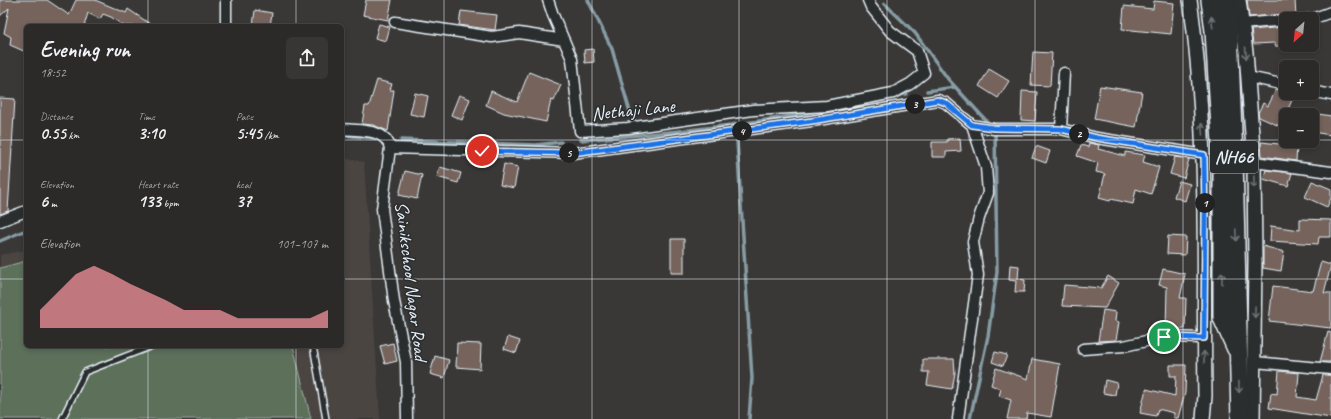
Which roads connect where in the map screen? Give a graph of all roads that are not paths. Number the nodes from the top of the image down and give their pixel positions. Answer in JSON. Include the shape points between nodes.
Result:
{"nodes":[{"id":1,"x":226,"y":0,"type":"edge"},
{"id":2,"x":548,"y":0,"type":"edge"},
{"id":3,"x":868,"y":0,"type":"edge"},
{"id":4,"x":1190,"y":0,"type":"edge"},
{"id":5,"x":1210,"y":0,"type":"edge"},
{"id":6,"x":1225,"y":0,"type":"edge"},
{"id":7,"x":1239,"y":0,"type":"edge"},
{"id":8,"x":1331,"y":12,"type":"edge"},
{"id":9,"x":1319,"y":16,"type":"edge"},
{"id":10,"x":1279,"y":21,"type":"edge"},
{"id":11,"x":395,"y":22,"type":"dead end"},
{"id":12,"x":226,"y":24,"type":"edge"},
{"id":13,"x":1242,"y":24,"type":"junction"},
{"id":14,"x":564,"y":40,"type":"junction"},
{"id":15,"x":1064,"y":73,"type":"dead end"},
{"id":16,"x":1248,"y":77,"type":"junction"},
{"id":17,"x":1279,"y":84,"type":"edge"},
{"id":18,"x":1319,"y":92,"type":"edge"},
{"id":19,"x":1331,"y":95,"type":"edge"},
{"id":20,"x":972,"y":125,"type":"junction"},
{"id":21,"x":344,"y":129,"type":"edge"},
{"id":22,"x":1061,"y":129,"type":"junction"},
{"id":23,"x":390,"y":148,"type":"junction"},
{"id":24,"x":1204,"y":155,"type":"junction"},
{"id":25,"x":1254,"y":162,"type":"junction"},
{"id":26,"x":1331,"y":172,"type":"edge"},
{"id":27,"x":24,"y":212,"type":"edge"},
{"id":28,"x":0,"y":220,"type":"edge"},
{"id":29,"x":1204,"y":338,"type":"junction"},
{"id":30,"x":147,"y":348,"type":"edge"},
{"id":31,"x":313,"y":348,"type":"edge"},
{"id":32,"x":1083,"y":349,"type":"dead end"},
{"id":33,"x":1239,"y":355,"type":"junction"},
{"id":34,"x":1254,"y":362,"type":"junction"},
{"id":35,"x":1331,"y":369,"type":"edge"},
{"id":36,"x":62,"y":419,"type":"edge"},
{"id":37,"x":326,"y":419,"type":"edge"},
{"id":38,"x":407,"y":419,"type":"edge"},
{"id":39,"x":958,"y":419,"type":"edge"},
{"id":40,"x":1203,"y":419,"type":"edge"},
{"id":41,"x":1240,"y":419,"type":"edge"},
{"id":42,"x":1253,"y":419,"type":"edge"}],
"edges":[{"from":1,"to":12,"type":"street"},
{"from":2,"to":14,"type":"street","name":"Nethaji Lane"},
{"from":3,"to":14,"type":"street","name":"Nethaji Lane","via":[[890,31],[917,51],[924,73],[892,93],[828,106],[753,110],[628,128],[580,131],[572,58]]},
{"from":24,"to":4,"type":"street","one_way":true},
{"from":33,"to":5,"type":"highway","number":"NH66","one_way":true,"via":[[1222,318],[1222,159]]},
{"from":6,"to":33,"type":"highway","number":"NH66","one_way":true,"via":[[1229,30],[1233,128]]},
{"from":7,"to":13,"type":"street"},
{"from":8,"to":9,"type":"street"},
{"from":10,"to":13,"type":"street"},
{"from":11,"to":14,"type":"street","via":[[492,37],[519,33]]},
{"from":13,"to":16,"type":"street","one_way":true},
{"from":15,"to":22,"type":"street"},
{"from":16,"to":17,"type":"street"},
{"from":16,"to":25,"type":"street"},
{"from":18,"to":19,"type":"street"},
{"from":20,"to":22,"type":"street","via":[[994,128]]},
{"from":20,"to":23,"type":"street","via":[[946,103],[938,100],[812,121],[573,153]]},
{"from":20,"to":39,"type":"street","via":[[986,167],[988,193],[973,242],[978,275]]},
{"from":21,"to":23,"type":"street","via":[[377,133],[385,137]]},
{"from":22,"to":24,"type":"street","via":[[1097,138]]},
{"from":23,"to":38,"type":"street","name":"Sainikschool Nagar Road","via":[[382,209],[394,301],[406,362]]},
{"from":24,"to":29,"type":"street"},
{"from":25,"to":26,"type":"street"},
{"from":25,"to":34,"type":"street","one_way":true},
{"from":27,"to":28,"type":"street"},
{"from":29,"to":32,"type":"street","via":[[1164,337],[1124,346]]},
{"from":40,"to":29,"type":"street","one_way":true},
{"from":30,"to":36,"type":"lane","via":[[85,372]]},
{"from":31,"to":37,"type":"lane"},
{"from":33,"to":41,"type":"highway","number":"NH66","one_way":true},
{"from":34,"to":35,"type":"street"},
{"from":34,"to":42,"type":"street"}]}
